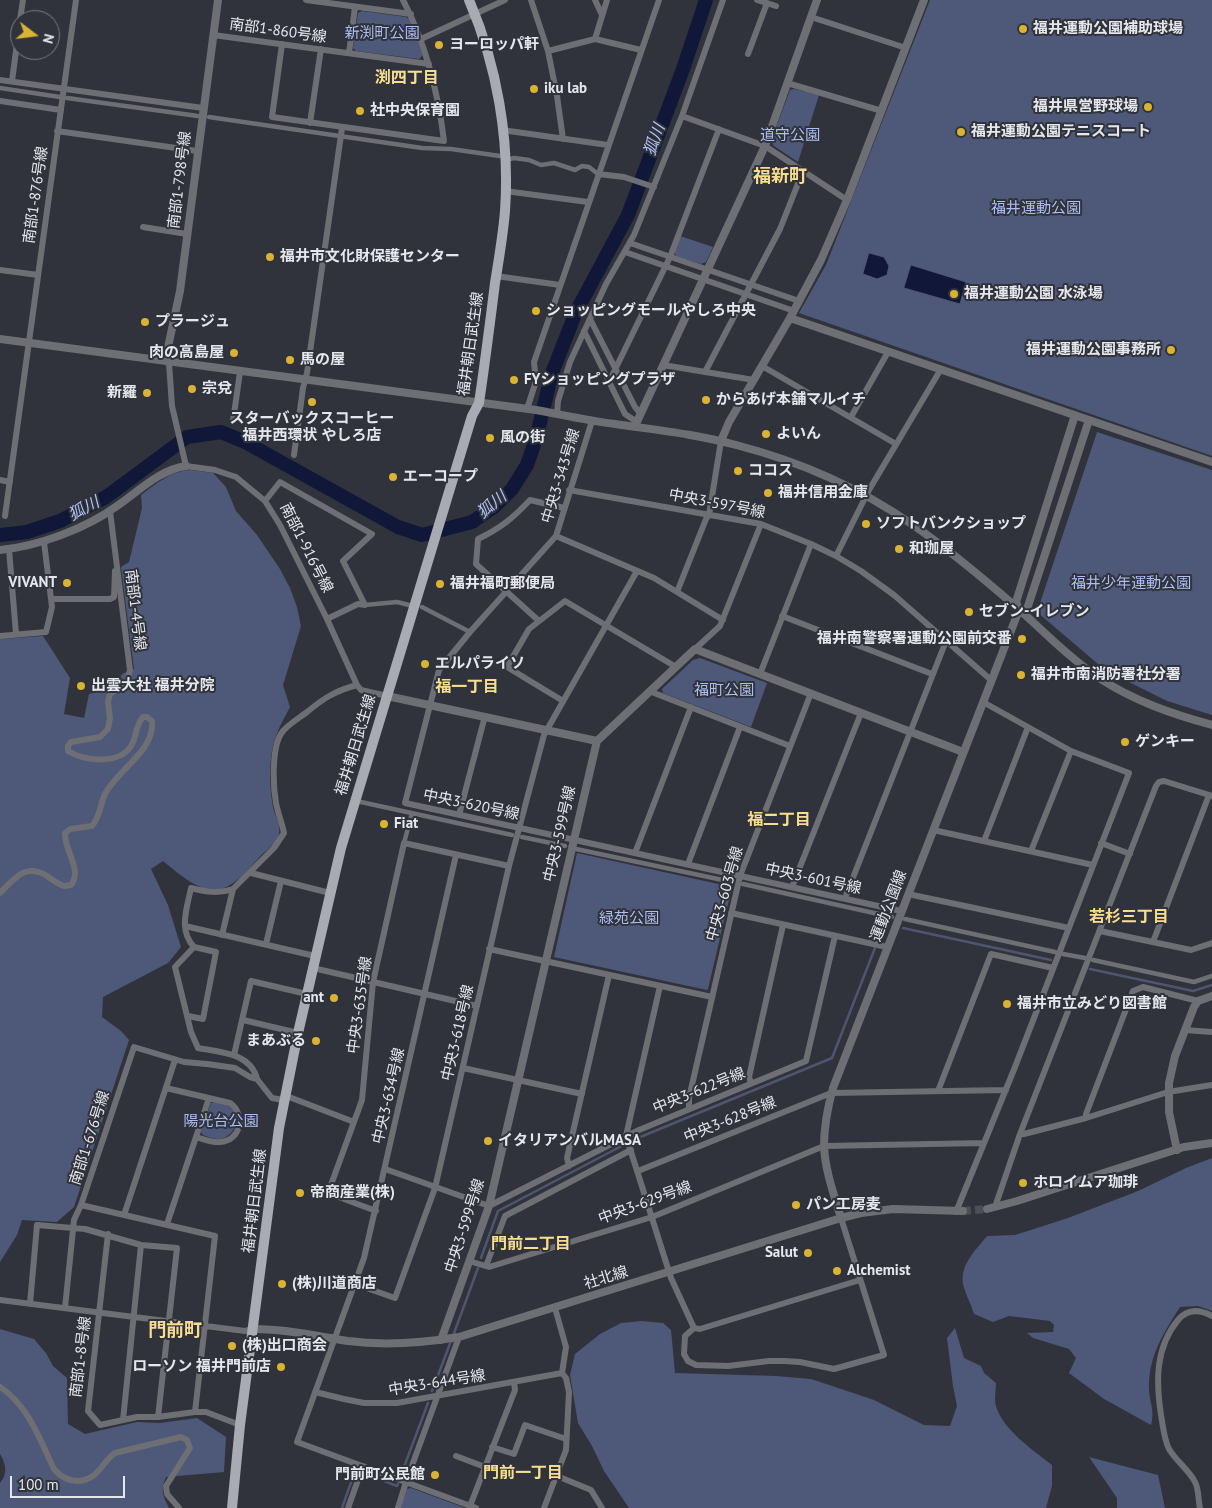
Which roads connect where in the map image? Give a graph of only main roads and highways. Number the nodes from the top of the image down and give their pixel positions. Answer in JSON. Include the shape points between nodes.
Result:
{"nodes":[{"id":1,"x":469,"y":0,"type":"edge"},
{"id":2,"x":232,"y":1508,"type":"edge"}],
"edges":[{"from":1,"to":2,"type":"main road","name":"福井朝日武生線","via":[[495,82],[502,130],[505,191],[503,228],[479,403],[472,416],[341,848],[306,994],[284,1098],[240,1425]]}]}
